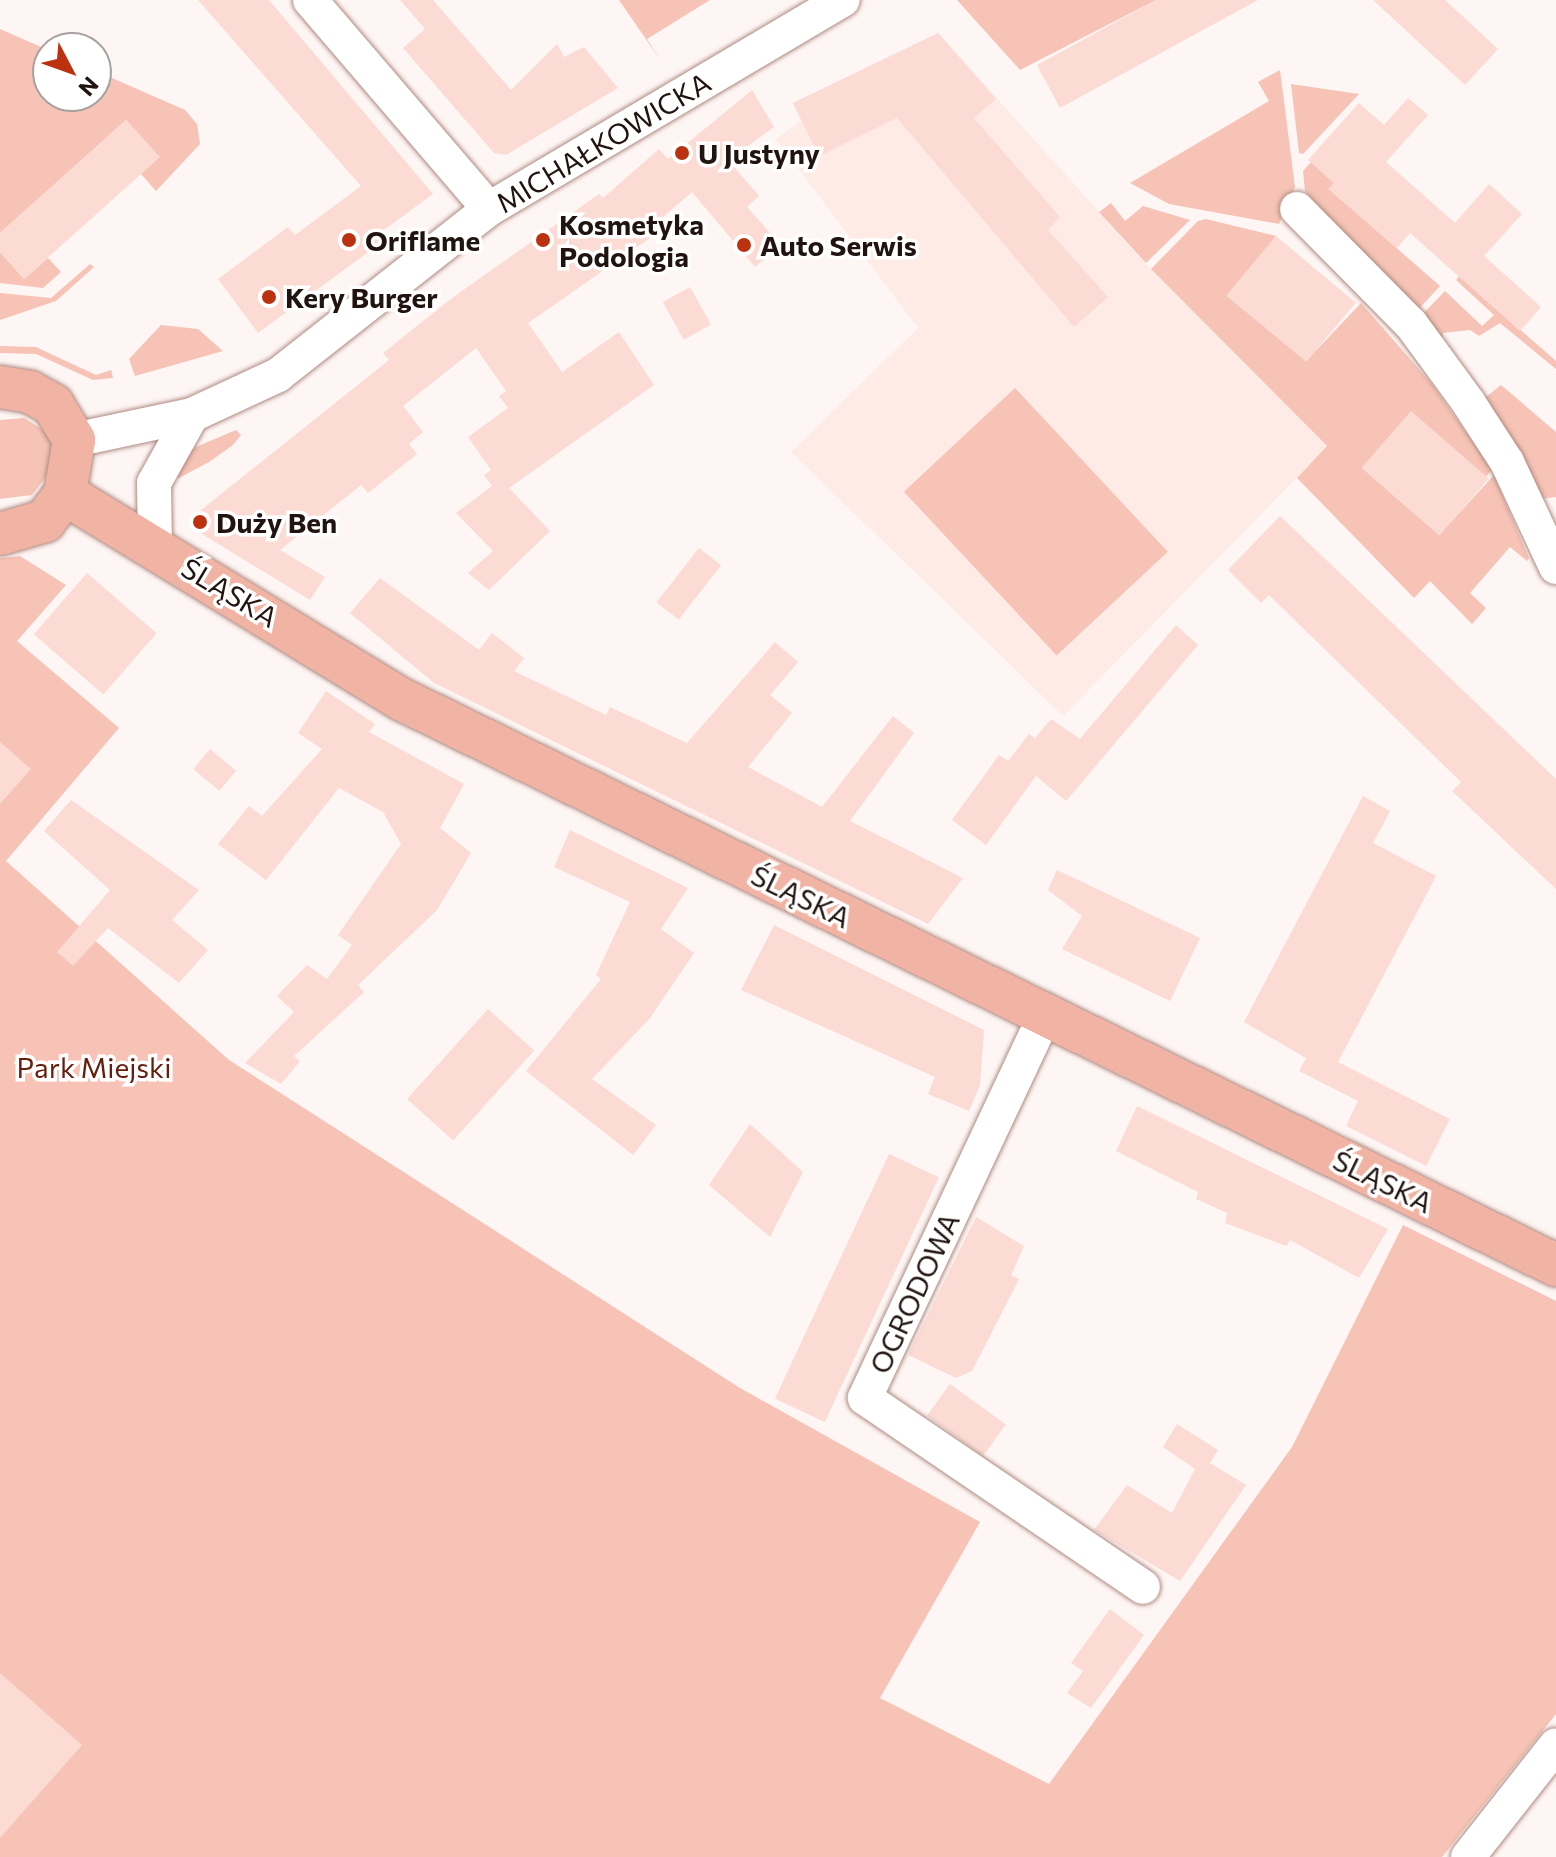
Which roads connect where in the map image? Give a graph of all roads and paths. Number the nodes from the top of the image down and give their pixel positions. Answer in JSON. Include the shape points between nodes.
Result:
{"nodes":[{"id":1,"x":310,"y":0,"type":"edge"},
{"id":2,"x":843,"y":0,"type":"edge"},
{"id":3,"x":489,"y":209,"type":"junction"},
{"id":4,"x":1297,"y":209,"type":"dead end"},
{"id":5,"x":0,"y":387,"type":"edge"},
{"id":6,"x":192,"y":415,"type":"junction"},
{"id":7,"x":74,"y":440,"type":"junction"},
{"id":8,"x":65,"y":494,"type":"junction"},
{"id":9,"x":0,"y":534,"type":"edge"},
{"id":10,"x":155,"y":547,"type":"junction"},
{"id":11,"x":1556,"y":567,"type":"edge"},
{"id":12,"x":1045,"y":1015,"type":"junction"},
{"id":13,"x":1556,"y":1265,"type":"edge"},
{"id":14,"x":1143,"y":1587,"type":"dead end"},
{"id":15,"x":1556,"y":1745,"type":"edge"},
{"id":16,"x":1468,"y":1857,"type":"edge"}],
"edges":[{"from":1,"to":3,"type":"street"},
{"from":2,"to":3,"type":"street","name":"MICHAŁKOWICKA"},
{"from":3,"to":6,"type":"street","name":"MICHAŁKOWICKA","via":[[278,375]]},
{"from":4,"to":11,"type":"street","via":[[1411,324],[1468,402],[1507,462]]},
{"from":5,"to":7,"type":"main road","via":[[30,392],[53,405]]},
{"from":6,"to":7,"type":"street","name":"MICHAŁKOWICKA"},
{"from":6,"to":10,"type":"street","via":[[154,483]]},
{"from":7,"to":8,"type":"main road"},
{"from":8,"to":9,"type":"main road","via":[[45,521]]},
{"from":8,"to":10,"type":"main road","name":"ŚLĄSKA"},
{"from":10,"to":12,"type":"main road","name":"ŚLĄSKA","via":[[403,700]]},
{"from":12,"to":13,"type":"main road","name":"ŚLĄSKA"},
{"from":12,"to":14,"type":"street","name":"OGRODOWA","via":[[865,1398]]},
{"from":15,"to":16,"type":"street"}]}
